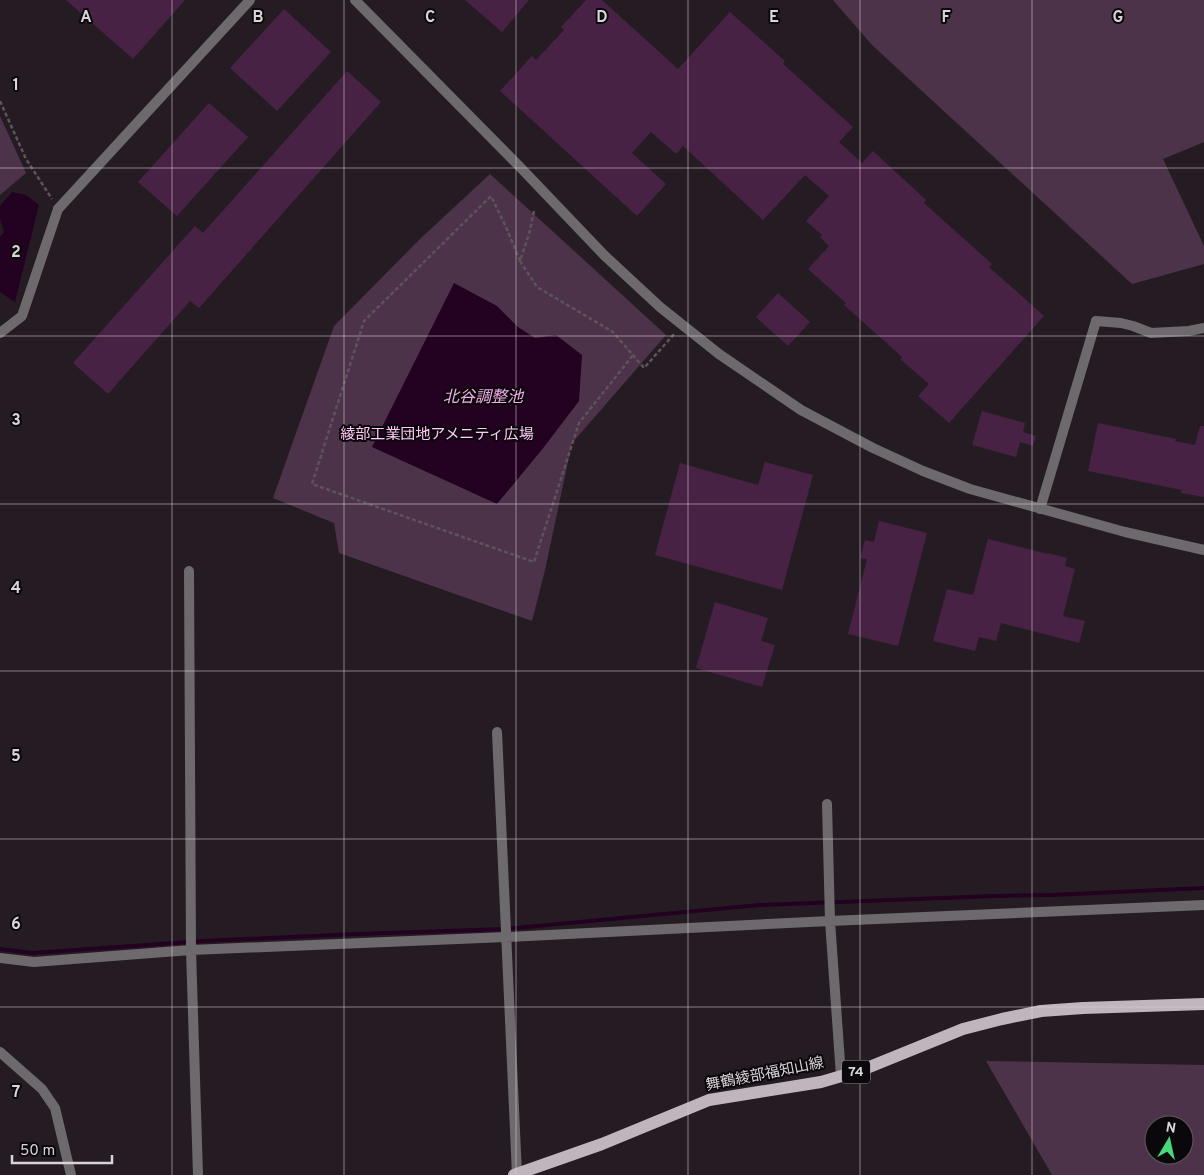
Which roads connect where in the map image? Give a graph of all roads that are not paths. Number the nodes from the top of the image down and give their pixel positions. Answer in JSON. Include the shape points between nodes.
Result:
{"nodes":[{"id":1,"x":250,"y":0,"type":"edge"},
{"id":2,"x":355,"y":0,"type":"edge"},
{"id":3,"x":1204,"y":328,"type":"edge"},
{"id":4,"x":0,"y":333,"type":"edge"},
{"id":5,"x":1040,"y":509,"type":"junction"},
{"id":6,"x":1204,"y":550,"type":"edge"},
{"id":7,"x":188,"y":571,"type":"dead end"},
{"id":8,"x":497,"y":732,"type":"dead end"},
{"id":9,"x":827,"y":804,"type":"dead end"},
{"id":10,"x":1204,"y":904,"type":"edge"},
{"id":11,"x":830,"y":921,"type":"junction"},
{"id":12,"x":506,"y":937,"type":"junction"},
{"id":13,"x":192,"y":950,"type":"junction"},
{"id":14,"x":0,"y":958,"type":"edge"},
{"id":15,"x":1204,"y":1004,"type":"edge"},
{"id":16,"x":0,"y":1052,"type":"edge"},
{"id":17,"x":841,"y":1076,"type":"junction"},
{"id":18,"x":71,"y":1175,"type":"edge"},
{"id":19,"x":198,"y":1175,"type":"edge"},
{"id":20,"x":516,"y":1175,"type":"edge"}],
"edges":[{"from":1,"to":4,"type":"street","via":[[58,209],[22,316]]},
{"from":2,"to":5,"type":"street","via":[[604,255],[660,307],[719,354],[801,410],[873,448],[970,489]]},
{"from":3,"to":5,"type":"street","via":[[1151,333],[1121,323],[1096,321]]},
{"from":5,"to":6,"type":"street"},
{"from":7,"to":13,"type":"street"},
{"from":8,"to":12,"type":"street"},
{"from":9,"to":11,"type":"street"},
{"from":10,"to":11,"type":"street"},
{"from":11,"to":12,"type":"street"},
{"from":11,"to":17,"type":"street"},
{"from":12,"to":13,"type":"street"},
{"from":12,"to":20,"type":"street"},
{"from":13,"to":14,"type":"street","via":[[34,962]]},
{"from":13,"to":19,"type":"street"},
{"from":15,"to":17,"type":"main road","name":"舞鶴綾部福知山線","number":"74","via":[[1041,1011],[963,1029]]},
{"from":16,"to":18,"type":"street","via":[[42,1089],[55,1108]]},
{"from":17,"to":20,"type":"main road","name":"舞鶴綾部福知山線","number":"74","via":[[709,1100]]}]}
